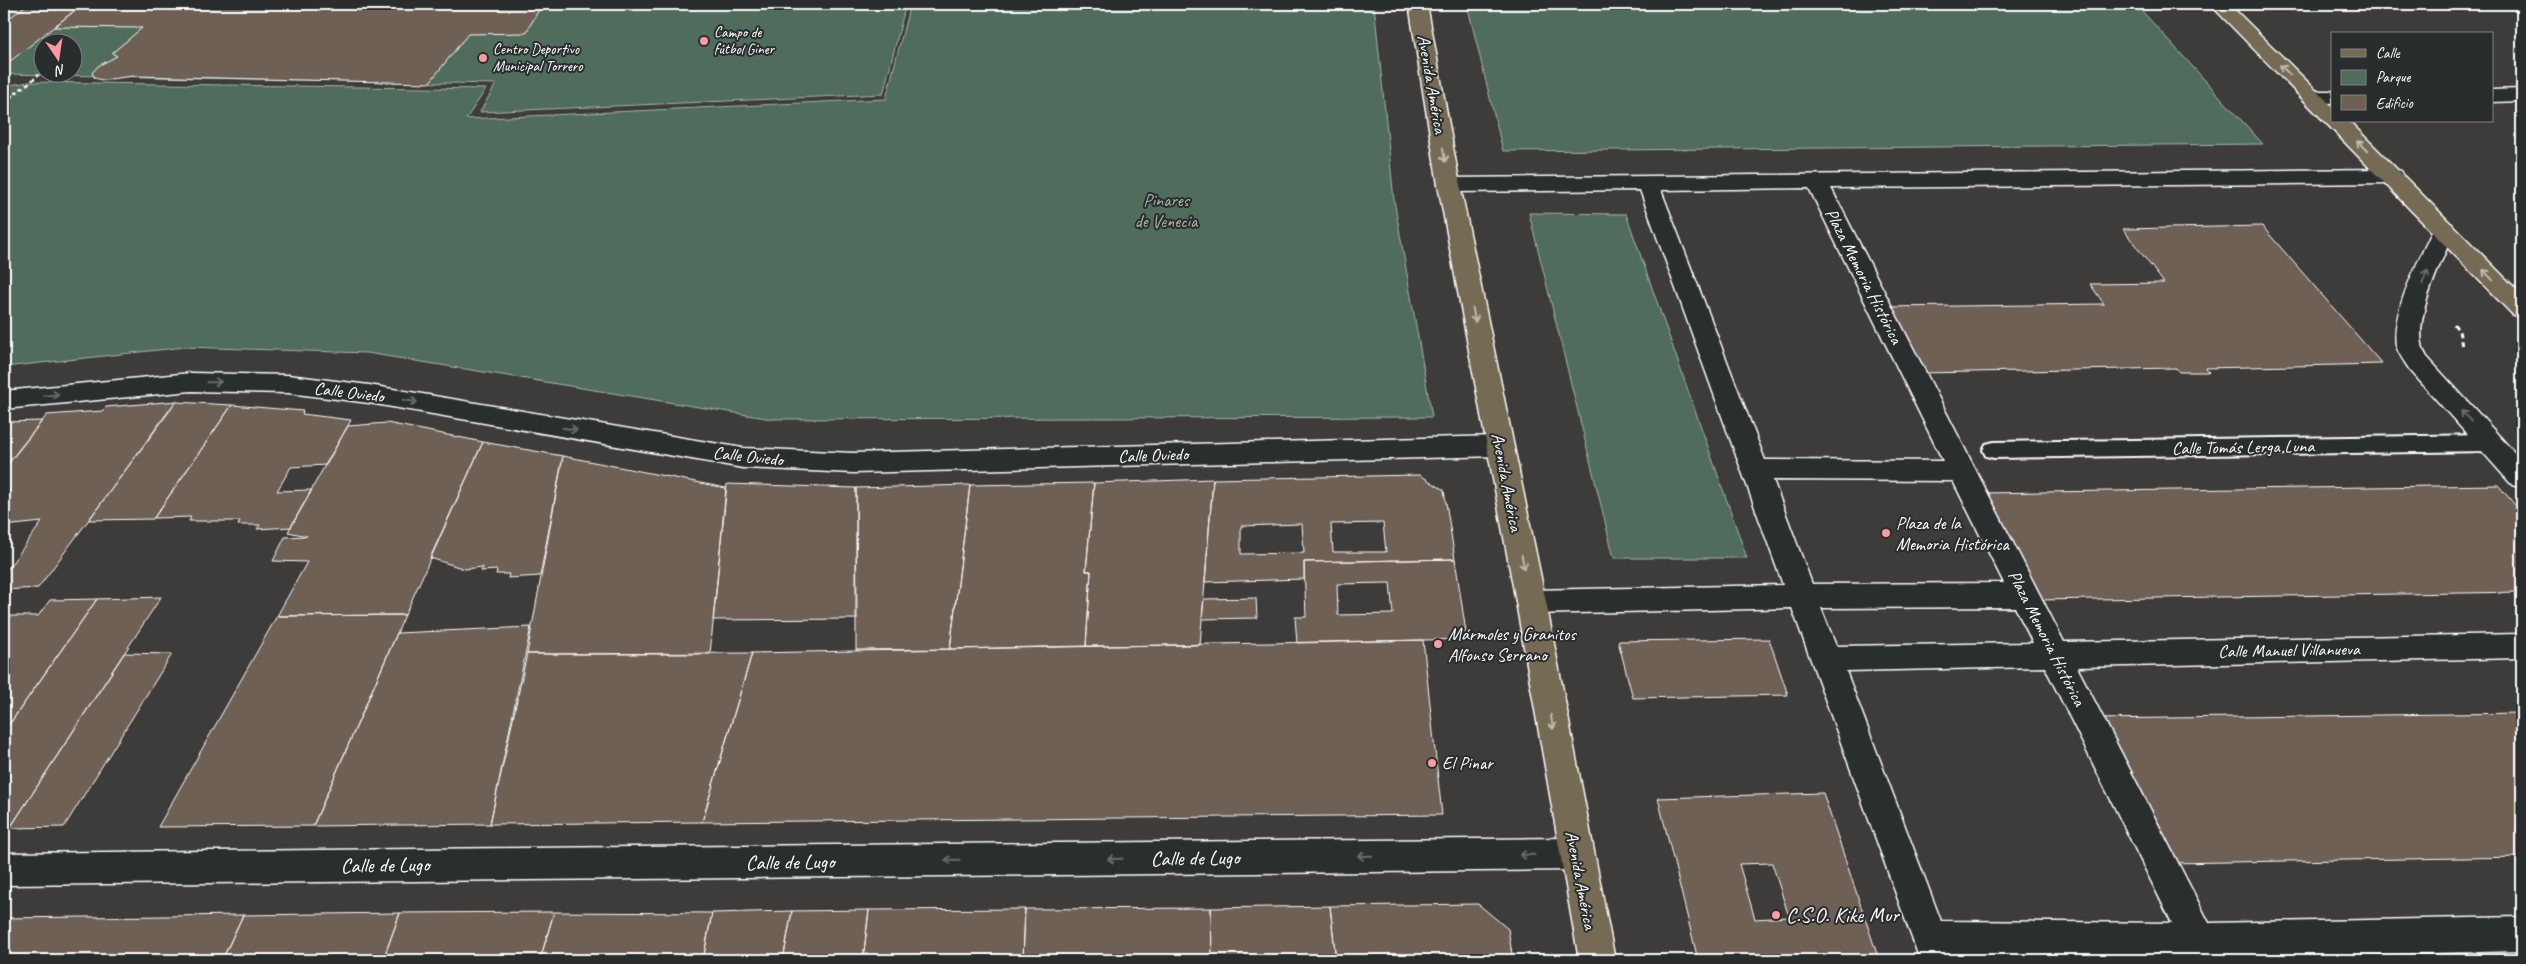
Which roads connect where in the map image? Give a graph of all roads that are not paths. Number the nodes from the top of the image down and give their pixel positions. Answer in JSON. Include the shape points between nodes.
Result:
{"nodes":[{"id":1,"x":1418,"y":4,"type":"edge"},
{"id":2,"x":2219,"y":4,"type":"edge"},
{"id":3,"x":2494,"y":96,"type":"edge"},
{"id":4,"x":2522,"y":96,"type":"edge"},
{"id":5,"x":2322,"y":97,"type":"edge"},
{"id":6,"x":2331,"y":115,"type":"edge"},
{"id":7,"x":2338,"y":122,"type":"edge"},
{"id":8,"x":2393,"y":176,"type":"junction"},
{"id":9,"x":1816,"y":181,"type":"junction"},
{"id":10,"x":1648,"y":183,"type":"dead end"},
{"id":11,"x":1449,"y":184,"type":"junction"},
{"id":12,"x":2444,"y":229,"type":"junction"},
{"id":13,"x":2522,"y":309,"type":"edge"},
{"id":14,"x":4,"y":400,"type":"edge"},
{"id":15,"x":2491,"y":443,"type":"junction"},
{"id":16,"x":1499,"y":446,"type":"junction"},
{"id":17,"x":1994,"y":450,"type":"dead end"},
{"id":18,"x":1755,"y":470,"type":"junction"},
{"id":19,"x":1962,"y":471,"type":"junction"},
{"id":20,"x":2522,"y":478,"type":"edge"},
{"id":21,"x":2025,"y":595,"type":"junction"},
{"id":22,"x":1802,"y":596,"type":"junction"},
{"id":23,"x":1531,"y":602,"type":"junction"},
{"id":24,"x":2522,"y":646,"type":"edge"},
{"id":25,"x":2055,"y":655,"type":"junction"},
{"id":26,"x":1826,"y":658,"type":"junction"},
{"id":27,"x":1576,"y":854,"type":"junction"},
{"id":28,"x":4,"y":869,"type":"edge"},
{"id":29,"x":2522,"y":934,"type":"edge"},
{"id":30,"x":1934,"y":949,"type":"edge"},
{"id":31,"x":2204,"y":951,"type":"edge"},
{"id":32,"x":1597,"y":960,"type":"edge"}],
"edges":[{"from":1,"to":11,"type":"main road","name":"Avenida América","one_way":true},
{"from":5,"to":2,"type":"main road","one_way":true},
{"from":3,"to":4,"type":"street"},
{"from":5,"to":6,"type":"main road"},
{"from":8,"to":7,"type":"main road","one_way":true},
{"from":8,"to":9,"type":"street"},
{"from":8,"to":12,"type":"main road"},
{"from":9,"to":11,"type":"street"},
{"from":9,"to":19,"type":"street","name":"Plaza Memoria Histórica"},
{"from":10,"to":18,"type":"street"},
{"from":11,"to":16,"type":"main road","name":"Avenida América","one_way":true},
{"from":13,"to":12,"type":"main road","one_way":true},
{"from":15,"to":12,"type":"street","one_way":true,"via":[[2418,363],[2409,347],[2408,331],[2416,300]]},
{"from":14,"to":16,"type":"street","name":"Calle Oviedo","one_way":true,"via":[[191,382],[288,384],[369,394],[743,458],[853,463]]},
{"from":15,"to":17,"type":"lane","name":"Calle Tomás Lerga Luna"},
{"from":15,"to":20,"type":"street"},
{"from":16,"to":23,"type":"main road","name":"Avenida América","one_way":true},
{"from":18,"to":19,"type":"street"},
{"from":18,"to":22,"type":"street"},
{"from":19,"to":21,"type":"street","name":"Plaza Memoria Histórica"},
{"from":21,"to":22,"type":"street"},
{"from":21,"to":25,"type":"street","name":"Plaza Memoria Histórica"},
{"from":22,"to":23,"type":"street"},
{"from":22,"to":26,"type":"street"},
{"from":23,"to":27,"type":"main road","name":"Avenida América","one_way":true},
{"from":24,"to":25,"type":"street","name":"Calle Manuel Villanueva"},
{"from":25,"to":26,"type":"street","name":"Calle Manuel Villanueva"},
{"from":25,"to":31,"type":"street","name":"Plaza Memoria Histórica"},
{"from":26,"to":30,"type":"street"},
{"from":27,"to":28,"type":"street","name":"Calle de Lugo","one_way":true},
{"from":27,"to":32,"type":"main road","name":"Avenida América"},
{"from":29,"to":31,"type":"street"},
{"from":30,"to":31,"type":"street"}]}
